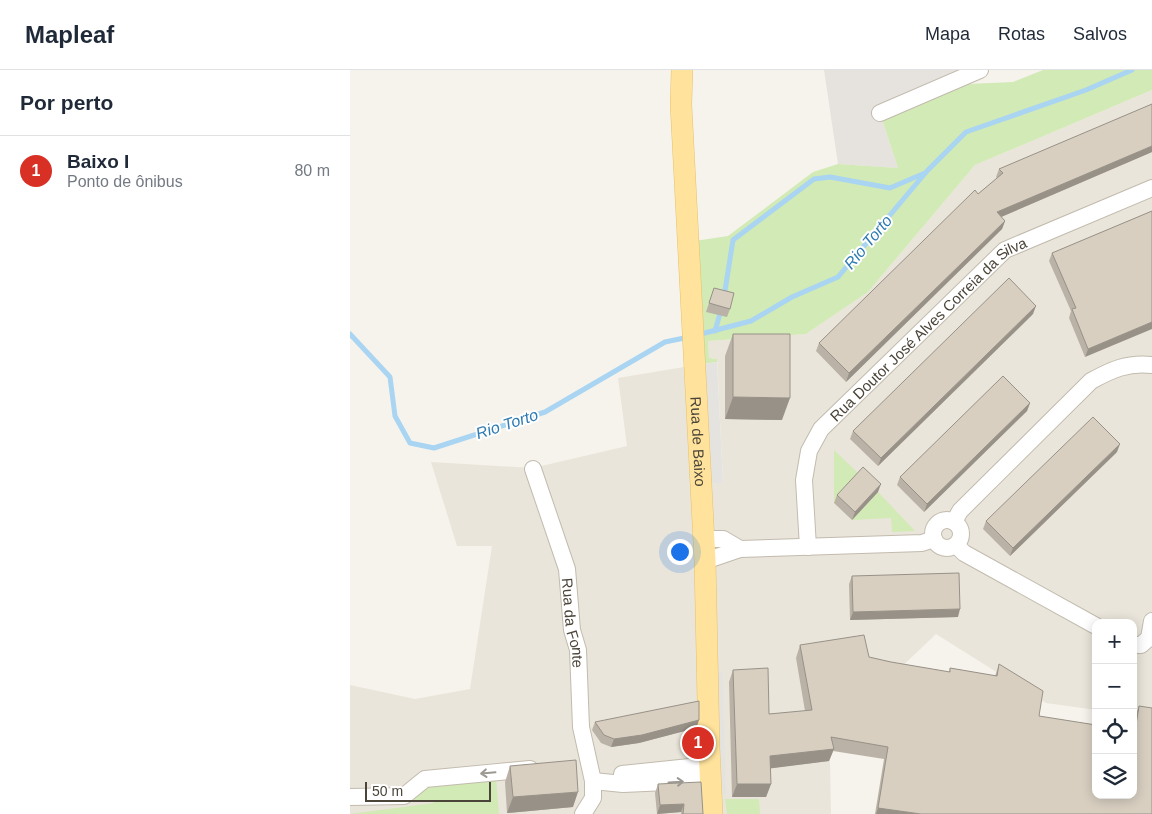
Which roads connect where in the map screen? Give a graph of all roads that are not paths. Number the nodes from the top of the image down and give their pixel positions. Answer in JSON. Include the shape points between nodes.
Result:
{"nodes":[{"id":1,"x":682,"y":70,"type":"edge"},
{"id":2,"x":980,"y":70,"type":"edge"},
{"id":3,"x":880,"y":113,"type":"dead end"},
{"id":4,"x":1152,"y":188,"type":"edge"},
{"id":5,"x":1152,"y":365,"type":"edge"},
{"id":6,"x":533,"y":468,"type":"dead end"},
{"id":7,"x":954,"y":522,"type":"junction"},
{"id":8,"x":704,"y":539,"type":"junction"},
{"id":9,"x":934,"y":539,"type":"junction"},
{"id":10,"x":956,"y":545,"type":"junction"},
{"id":11,"x":808,"y":547,"type":"junction"},
{"id":12,"x":740,"y":550,"type":"junction"},
{"id":13,"x":705,"y":561,"type":"junction"},
{"id":14,"x":1152,"y":621,"type":"edge"},
{"id":15,"x":1092,"y":624,"type":"edge"},
{"id":16,"x":1137,"y":645,"type":"edge"},
{"id":17,"x":589,"y":764,"type":"junction"},
{"id":18,"x":570,"y":766,"type":"edge"},
{"id":19,"x":551,"y":768,"type":"edge"},
{"id":20,"x":710,"y":773,"type":"junction"},
{"id":21,"x":593,"y":780,"type":"junction"},
{"id":22,"x":350,"y":797,"type":"edge"},
{"id":23,"x":583,"y":814,"type":"edge"},
{"id":24,"x":712,"y":814,"type":"edge"}],
"edges":[{"from":1,"to":8,"type":"main road","name":"Rua de Baixo","via":[[681,114]]},
{"from":2,"to":3,"type":"street"},
{"from":4,"to":11,"type":"street","name":"Rua Doutor José Alves Correia da Silva","via":[[1004,250],[821,430],[809,451],[804,480]]},
{"from":5,"to":7,"type":"street","via":[[1118,367],[1091,381],[960,511]]},
{"from":6,"to":17,"type":"street","name":"Rua da Fonte","via":[[567,569],[572,630],[578,650],[581,727]]},
{"from":7,"to":9,"type":"street","via":[[938,523],[933,530]]},
{"from":7,"to":10,"type":"street","via":[[961,533]]},
{"from":8,"to":12,"type":"street","via":[[723,540]]},
{"from":8,"to":13,"type":"main road","name":"Rua de Baixo"},
{"from":9,"to":10,"type":"street","via":[[944,548]]},
{"from":9,"to":11,"type":"street","via":[[922,543]]},
{"from":10,"to":15,"type":"street","via":[[964,553]]},
{"from":11,"to":12,"type":"street"},
{"from":12,"to":13,"type":"street"},
{"from":13,"to":20,"type":"main road","name":"Rua de Baixo"},
{"from":14,"to":16,"type":"street","via":[[1149,638]]},
{"from":17,"to":18,"type":"street"},
{"from":17,"to":21,"type":"street","name":"Rua da Fonte"},
{"from":19,"to":22,"type":"street","one_way":true,"via":[[425,779],[404,796]]},
{"from":20,"to":21,"type":"street","via":[[622,784]]},
{"from":20,"to":24,"type":"main road","name":"Rua de Baixo"},
{"from":21,"to":23,"type":"street","via":[[592,798]]}]}
